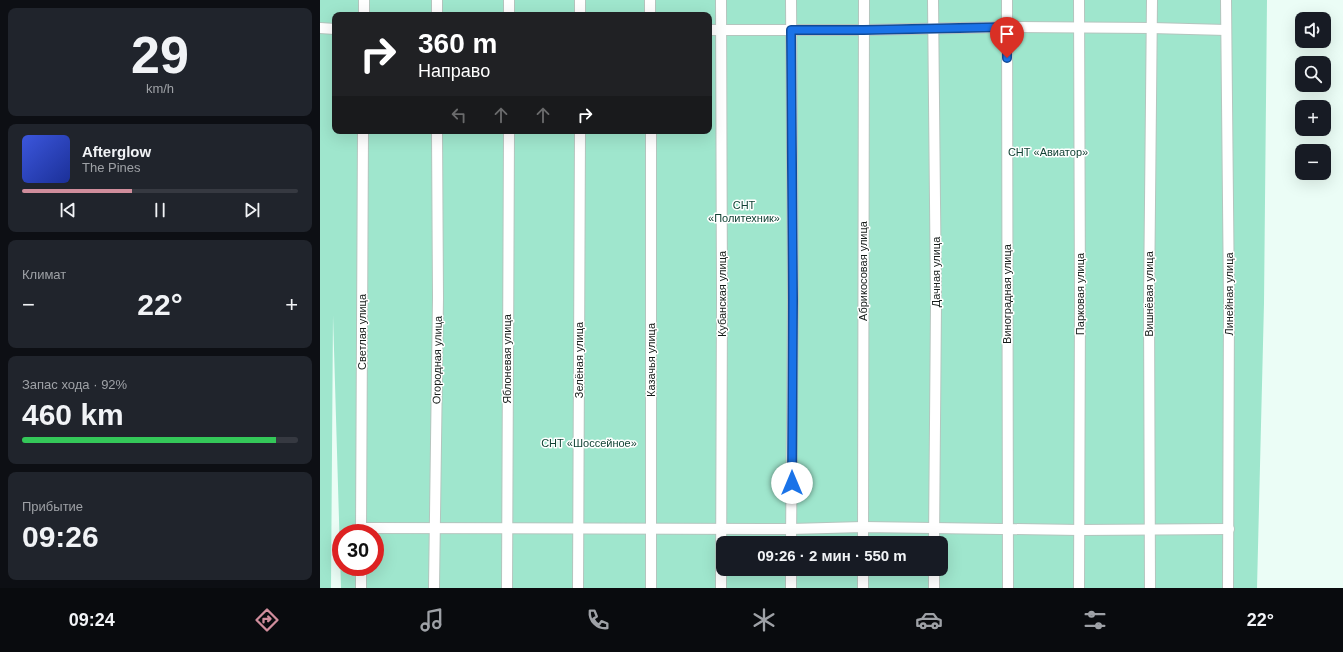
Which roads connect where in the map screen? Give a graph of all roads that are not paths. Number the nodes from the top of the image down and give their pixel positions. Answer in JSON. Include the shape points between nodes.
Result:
{"nodes":[{"id":1,"x":364,"y":0,"type":"edge"},
{"id":2,"x":437,"y":0,"type":"edge"},
{"id":3,"x":509,"y":0,"type":"edge"},
{"id":4,"x":580,"y":0,"type":"edge"},
{"id":5,"x":650,"y":0,"type":"edge"},
{"id":6,"x":721,"y":0,"type":"edge"},
{"id":7,"x":791,"y":0,"type":"edge"},
{"id":8,"x":864,"y":0,"type":"edge"},
{"id":9,"x":934,"y":0,"type":"edge"},
{"id":10,"x":1007,"y":0,"type":"edge"},
{"id":11,"x":1079,"y":0,"type":"edge"},
{"id":12,"x":1152,"y":0,"type":"edge"},
{"id":13,"x":1226,"y":0,"type":"edge"},
{"id":14,"x":364,"y":12,"type":"edge"},
{"id":15,"x":437,"y":12,"type":"edge"},
{"id":16,"x":509,"y":12,"type":"edge"},
{"id":17,"x":580,"y":12,"type":"edge"},
{"id":18,"x":650,"y":12,"type":"edge"},
{"id":19,"x":1007,"y":27,"type":"junction"},
{"id":20,"x":320,"y":28,"type":"edge"},
{"id":21,"x":934,"y":28,"type":"junction"},
{"id":22,"x":1079,"y":28,"type":"junction"},
{"id":23,"x":1152,"y":28,"type":"junction"},
{"id":24,"x":332,"y":29,"type":"edge"},
{"id":25,"x":712,"y":30,"type":"edge"},
{"id":26,"x":721,"y":30,"type":"junction"},
{"id":27,"x":791,"y":30,"type":"junction"},
{"id":28,"x":864,"y":30,"type":"junction"},
{"id":29,"x":1226,"y":30,"type":"junction"},
{"id":30,"x":363,"y":134,"type":"edge"},
{"id":31,"x":438,"y":134,"type":"edge"},
{"id":32,"x":508,"y":134,"type":"edge"},
{"id":33,"x":580,"y":134,"type":"edge"},
{"id":34,"x":651,"y":134,"type":"edge"},
{"id":35,"x":361,"y":524,"type":"edge"},
{"id":36,"x":863,"y":527,"type":"junction"},
{"id":37,"x":434,"y":528,"type":"junction"},
{"id":38,"x":507,"y":528,"type":"junction"},
{"id":39,"x":578,"y":528,"type":"junction"},
{"id":40,"x":651,"y":528,"type":"junction"},
{"id":41,"x":721,"y":528,"type":"junction"},
{"id":42,"x":791,"y":528,"type":"junction"},
{"id":43,"x":934,"y":528,"type":"junction"},
{"id":44,"x":384,"y":529,"type":"edge"},
{"id":45,"x":1008,"y":529,"type":"junction"},
{"id":46,"x":1229,"y":529,"type":"junction"},
{"id":47,"x":1080,"y":530,"type":"junction"},
{"id":48,"x":1150,"y":530,"type":"junction"},
{"id":49,"x":791,"y":536,"type":"edge"},
{"id":50,"x":863,"y":536,"type":"edge"},
{"id":51,"x":934,"y":536,"type":"edge"},
{"id":52,"x":361,"y":576,"type":"edge"},
{"id":53,"x":791,"y":576,"type":"edge"},
{"id":54,"x":863,"y":576,"type":"edge"},
{"id":55,"x":934,"y":576,"type":"edge"},
{"id":56,"x":361,"y":588,"type":"edge"},
{"id":57,"x":434,"y":588,"type":"edge"},
{"id":58,"x":507,"y":588,"type":"edge"},
{"id":59,"x":578,"y":588,"type":"edge"},
{"id":60,"x":651,"y":588,"type":"edge"},
{"id":61,"x":721,"y":588,"type":"edge"},
{"id":62,"x":791,"y":588,"type":"edge"},
{"id":63,"x":863,"y":588,"type":"edge"},
{"id":64,"x":934,"y":588,"type":"edge"},
{"id":65,"x":1008,"y":588,"type":"edge"},
{"id":66,"x":1079,"y":588,"type":"edge"},
{"id":67,"x":1150,"y":588,"type":"edge"},
{"id":68,"x":1228,"y":588,"type":"edge"}],
"edges":[{"from":1,"to":14,"type":"street"},
{"from":2,"to":15,"type":"street"},
{"from":3,"to":16,"type":"street"},
{"from":4,"to":17,"type":"street"},
{"from":5,"to":18,"type":"street"},
{"from":6,"to":26,"type":"street","name":"Кубанская улица"},
{"from":7,"to":27,"type":"street"},
{"from":8,"to":28,"type":"street","name":"Абрикосовая улица"},
{"from":9,"to":21,"type":"street","name":"Дачная улица"},
{"from":10,"to":19,"type":"street","name":"Виноградная улица"},
{"from":11,"to":22,"type":"street","name":"Парковая улица"},
{"from":12,"to":23,"type":"street","name":"Вишнёвая улица"},
{"from":13,"to":29,"type":"street","name":"Линейная улица"},
{"from":19,"to":21,"type":"street"},
{"from":19,"to":22,"type":"street"},
{"from":19,"to":45,"type":"street","name":"Виноградная улица"},
{"from":20,"to":24,"type":"street"},
{"from":21,"to":28,"type":"street"},
{"from":21,"to":43,"type":"street","name":"Дачная улица"},
{"from":22,"to":23,"type":"street"},
{"from":22,"to":47,"type":"street","name":"Парковая улица"},
{"from":23,"to":29,"type":"street"},
{"from":23,"to":48,"type":"street","name":"Вишнёвая улица"},
{"from":25,"to":26,"type":"street"},
{"from":26,"to":27,"type":"street"},
{"from":26,"to":41,"type":"street","name":"Кубанская улица"},
{"from":27,"to":28,"type":"street"},
{"from":27,"to":42,"type":"street"},
{"from":28,"to":36,"type":"street","name":"Абрикосовая улица"},
{"from":29,"to":46,"type":"street","name":"Линейная улица"},
{"from":30,"to":35,"type":"street","name":"Светлая улица"},
{"from":31,"to":37,"type":"street","name":"Огородная улица"},
{"from":32,"to":38,"type":"street","name":"Яблоневая улица"},
{"from":33,"to":39,"type":"street","name":"Зелёная улица"},
{"from":34,"to":40,"type":"street","name":"Казачья улица"},
{"from":36,"to":42,"type":"street"},
{"from":36,"to":43,"type":"street"},
{"from":36,"to":50,"type":"street","name":"Абрикосовая улица"},
{"from":37,"to":38,"type":"street"},
{"from":37,"to":44,"type":"street"},
{"from":37,"to":57,"type":"street","name":"Огородная улица"},
{"from":38,"to":39,"type":"street"},
{"from":38,"to":58,"type":"street","name":"Яблоневая улица"},
{"from":39,"to":40,"type":"street"},
{"from":39,"to":59,"type":"street","name":"Зелёная улица"},
{"from":40,"to":41,"type":"street"},
{"from":40,"to":60,"type":"street","name":"Казачья улица"},
{"from":41,"to":42,"type":"street"},
{"from":41,"to":61,"type":"street","name":"Кубанская улица"},
{"from":42,"to":49,"type":"street"},
{"from":43,"to":45,"type":"street"},
{"from":43,"to":51,"type":"street","name":"Дачная улица"},
{"from":45,"to":47,"type":"street"},
{"from":45,"to":65,"type":"street","name":"Виноградная улица"},
{"from":46,"to":48,"type":"street"},
{"from":46,"to":68,"type":"street","name":"Линейная улица"},
{"from":47,"to":48,"type":"street"},
{"from":47,"to":66,"type":"street","name":"Парковая улица"},
{"from":48,"to":67,"type":"street","name":"Вишнёвая улица"},
{"from":52,"to":56,"type":"street"},
{"from":53,"to":62,"type":"street"},
{"from":54,"to":63,"type":"street"},
{"from":55,"to":64,"type":"street"}]}
